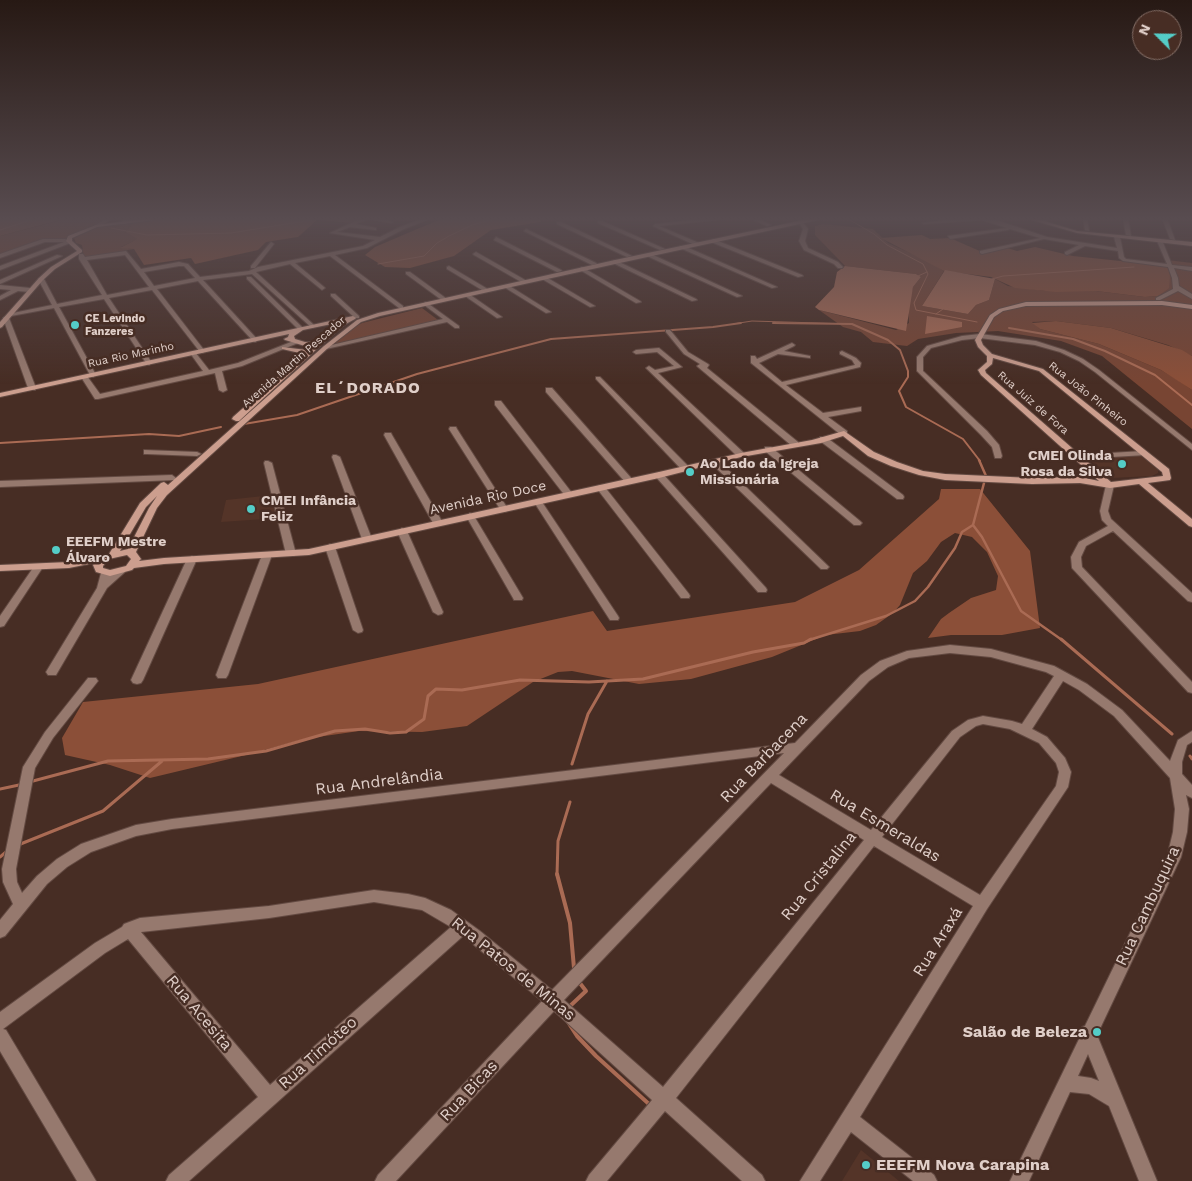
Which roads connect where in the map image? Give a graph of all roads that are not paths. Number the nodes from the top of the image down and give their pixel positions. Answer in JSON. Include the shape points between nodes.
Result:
{"nodes":[{"id":1,"x":18,"y":273,"type":"edge"},
{"id":2,"x":47,"y":273,"type":"edge"},
{"id":3,"x":91,"y":273,"type":"edge"},
{"id":4,"x":142,"y":273,"type":"edge"},
{"id":5,"x":194,"y":273,"type":"edge"},
{"id":6,"x":233,"y":273,"type":"edge"},
{"id":7,"x":240,"y":273,"type":"edge"},
{"id":8,"x":259,"y":273,"type":"edge"},
{"id":9,"x":304,"y":273,"type":"edge"},
{"id":10,"x":356,"y":273,"type":"edge"},
{"id":11,"x":408,"y":273,"type":"dead end"},
{"id":12,"x":458,"y":273,"type":"edge"},
{"id":13,"x":510,"y":273,"type":"edge"},
{"id":14,"x":555,"y":273,"type":"edge"},
{"id":15,"x":566,"y":273,"type":"edge"},
{"id":16,"x":591,"y":273,"type":"edge"},
{"id":17,"x":637,"y":273,"type":"edge"},
{"id":18,"x":690,"y":273,"type":"edge"},
{"id":19,"x":742,"y":273,"type":"edge"},
{"id":20,"x":793,"y":273,"type":"edge"},
{"id":21,"x":1172,"y":273,"type":"edge"},
{"id":22,"x":800,"y":276,"type":"dead end"},
{"id":23,"x":544,"y":278,"type":"junction"},
{"id":24,"x":41,"y":279,"type":"junction"},
{"id":25,"x":199,"y":279,"type":"junction"},
{"id":26,"x":2,"y":280,"type":"edge"},
{"id":27,"x":524,"y":281,"type":"junction"},
{"id":28,"x":506,"y":286,"type":"junction"},
{"id":29,"x":1175,"y":286,"type":"junction"},
{"id":30,"x":774,"y":287,"type":"dead end"},
{"id":31,"x":0,"y":288,"type":"edge"},
{"id":32,"x":153,"y":288,"type":"junction"},
{"id":33,"x":322,"y":288,"type":"dead end"},
{"id":34,"x":484,"y":289,"type":"junction"},
{"id":35,"x":17,"y":290,"type":"junction"},
{"id":36,"x":30,"y":290,"type":"junction"},
{"id":37,"x":333,"y":295,"type":"dead end"},
{"id":38,"x":467,"y":295,"type":"junction"},
{"id":39,"x":105,"y":296,"type":"junction"},
{"id":40,"x":739,"y":296,"type":"dead end"},
{"id":41,"x":1192,"y":297,"type":"edge"},
{"id":42,"x":0,"y":298,"type":"edge"},
{"id":43,"x":444,"y":299,"type":"junction"},
{"id":44,"x":1158,"y":299,"type":"junction"},
{"id":45,"x":694,"y":300,"type":"dead end"},
{"id":46,"x":638,"y":302,"type":"dead end"},
{"id":47,"x":1048,"y":303,"type":"junction"},
{"id":48,"x":426,"y":304,"type":"junction"},
{"id":49,"x":56,"y":305,"type":"junction"},
{"id":50,"x":1192,"y":305,"type":"edge"},
{"id":51,"x":592,"y":306,"type":"dead end"},
{"id":52,"x":401,"y":307,"type":"junction"},
{"id":53,"x":0,"y":311,"type":"edge"},
{"id":54,"x":548,"y":312,"type":"dead end"},
{"id":55,"x":10,"y":315,"type":"junction"},
{"id":56,"x":499,"y":317,"type":"dead end"},
{"id":57,"x":355,"y":318,"type":"junction"},
{"id":58,"x":448,"y":320,"type":"junction"},
{"id":59,"x":0,"y":326,"type":"edge"},
{"id":60,"x":313,"y":326,"type":"junction"},
{"id":61,"x":457,"y":327,"type":"dead end"},
{"id":62,"x":299,"y":330,"type":"junction"},
{"id":63,"x":668,"y":331,"type":"dead end"},
{"id":64,"x":338,"y":332,"type":"junction"},
{"id":65,"x":980,"y":336,"type":"junction"},
{"id":66,"x":266,"y":338,"type":"junction"},
{"id":67,"x":255,"y":340,"type":"junction"},
{"id":68,"x":296,"y":342,"type":"junction"},
{"id":69,"x":792,"y":345,"type":"dead end"},
{"id":70,"x":322,"y":346,"type":"junction"},
{"id":71,"x":284,"y":348,"type":"junction"},
{"id":72,"x":202,"y":351,"type":"junction"},
{"id":73,"x":636,"y":352,"type":"dead end"},
{"id":74,"x":775,"y":352,"type":"junction"},
{"id":75,"x":194,"y":353,"type":"junction"},
{"id":76,"x":842,"y":353,"type":"dead end"},
{"id":77,"x":306,"y":354,"type":"junction"},
{"id":78,"x":808,"y":357,"type":"dead end"},
{"id":79,"x":990,"y":359,"type":"junction"},
{"id":80,"x":149,"y":363,"type":"junction"},
{"id":81,"x":218,"y":370,"type":"junction"},
{"id":82,"x":208,"y":372,"type":"junction"},
{"id":83,"x":93,"y":375,"type":"junction"},
{"id":84,"x":85,"y":377,"type":"junction"},
{"id":85,"x":598,"y":378,"type":"dead end"},
{"id":86,"x":781,"y":384,"type":"junction"},
{"id":87,"x":32,"y":388,"type":"junction"},
{"id":88,"x":223,"y":390,"type":"dead end"},
{"id":89,"x":549,"y":390,"type":"dead end"},
{"id":90,"x":0,"y":395,"type":"edge"},
{"id":91,"x":498,"y":403,"type":"dead end"},
{"id":92,"x":858,"y":409,"type":"dead end"},
{"id":93,"x":822,"y":416,"type":"junction"},
{"id":94,"x":453,"y":429,"type":"dead end"},
{"id":95,"x":844,"y":433,"type":"junction"},
{"id":96,"x":388,"y":434,"type":"dead end"},
{"id":97,"x":822,"y":440,"type":"junction"},
{"id":98,"x":852,"y":440,"type":"junction"},
{"id":99,"x":795,"y":444,"type":"junction"},
{"id":100,"x":1192,"y":448,"type":"edge"},
{"id":101,"x":768,"y":449,"type":"junction"},
{"id":102,"x":146,"y":452,"type":"dead end"},
{"id":103,"x":1143,"y":453,"type":"junction"},
{"id":104,"x":197,"y":454,"type":"junction"},
{"id":105,"x":740,"y":455,"type":"junction"},
{"id":106,"x":998,"y":456,"type":"dead end"},
{"id":107,"x":336,"y":457,"type":"dead end"},
{"id":108,"x":1076,"y":457,"type":"junction"},
{"id":109,"x":715,"y":462,"type":"junction"},
{"id":110,"x":268,"y":463,"type":"dead end"},
{"id":111,"x":685,"y":468,"type":"junction"},
{"id":112,"x":659,"y":475,"type":"junction"},
{"id":113,"x":1098,"y":476,"type":"junction"},
{"id":114,"x":172,"y":478,"type":"junction"},
{"id":115,"x":1080,"y":480,"type":"junction"},
{"id":116,"x":629,"y":481,"type":"junction"},
{"id":117,"x":1141,"y":481,"type":"junction"},
{"id":118,"x":1125,"y":483,"type":"junction"},
{"id":119,"x":0,"y":484,"type":"edge"},
{"id":120,"x":1110,"y":485,"type":"junction"},
{"id":121,"x":601,"y":488,"type":"junction"},
{"id":122,"x":569,"y":495,"type":"junction"},
{"id":123,"x":900,"y":497,"type":"dead end"},
{"id":124,"x":538,"y":502,"type":"junction"},
{"id":125,"x":504,"y":509,"type":"junction"},
{"id":126,"x":470,"y":516,"type":"junction"},
{"id":127,"x":438,"y":523,"type":"junction"},
{"id":128,"x":857,"y":523,"type":"dead end"},
{"id":129,"x":1192,"y":524,"type":"edge"},
{"id":130,"x":1114,"y":527,"type":"junction"},
{"id":131,"x":402,"y":531,"type":"junction"},
{"id":132,"x":367,"y":539,"type":"junction"},
{"id":133,"x":330,"y":548,"type":"junction"},
{"id":134,"x":113,"y":554,"type":"junction"},
{"id":135,"x":291,"y":554,"type":"junction"},
{"id":136,"x":266,"y":556,"type":"junction"},
{"id":137,"x":133,"y":559,"type":"junction"},
{"id":138,"x":192,"y":559,"type":"junction"},
{"id":139,"x":38,"y":567,"type":"junction"},
{"id":140,"x":103,"y":567,"type":"junction"},
{"id":141,"x":824,"y":567,"type":"dead end"},
{"id":142,"x":0,"y":568,"type":"edge"},
{"id":143,"x":120,"y":572,"type":"junction"},
{"id":144,"x":102,"y":588,"type":"junction"},
{"id":145,"x":762,"y":590,"type":"dead end"},
{"id":146,"x":685,"y":596,"type":"dead end"},
{"id":147,"x":518,"y":598,"type":"dead end"},
{"id":148,"x":1192,"y":599,"type":"edge"},
{"id":149,"x":438,"y":612,"type":"dead end"},
{"id":150,"x":614,"y":618,"type":"dead end"},
{"id":151,"x":0,"y":624,"type":"edge"},
{"id":152,"x":358,"y":630,"type":"dead end"},
{"id":153,"x":52,"y":672,"type":"dead end"},
{"id":154,"x":222,"y":674,"type":"dead end"},
{"id":155,"x":1061,"y":675,"type":"junction"},
{"id":156,"x":137,"y":680,"type":"dead end"},
{"id":157,"x":92,"y":681,"type":"dead end"},
{"id":158,"x":1192,"y":689,"type":"edge"},
{"id":159,"x":1025,"y":730,"type":"junction"},
{"id":160,"x":1192,"y":735,"type":"edge"},
{"id":161,"x":799,"y":747,"type":"junction"},
{"id":162,"x":1176,"y":775,"type":"junction"},
{"id":163,"x":771,"y":777,"type":"junction"},
{"id":164,"x":1192,"y":793,"type":"edge"},
{"id":165,"x":872,"y":838,"type":"junction"},
{"id":166,"x":20,"y":903,"type":"junction"},
{"id":167,"x":982,"y":904,"type":"junction"},
{"id":168,"x":462,"y":927,"type":"junction"},
{"id":169,"x":130,"y":929,"type":"junction"},
{"id":170,"x":0,"y":931,"type":"edge"},
{"id":171,"x":553,"y":1000,"type":"junction"},
{"id":172,"x":0,"y":1022,"type":"edge"},
{"id":173,"x":1088,"y":1033,"type":"junction"},
{"id":174,"x":0,"y":1036,"type":"edge"},
{"id":175,"x":1065,"y":1084,"type":"junction"},
{"id":176,"x":269,"y":1097,"type":"junction"},
{"id":177,"x":664,"y":1099,"type":"junction"},
{"id":178,"x":1116,"y":1101,"type":"junction"},
{"id":179,"x":850,"y":1119,"type":"junction"},
{"id":180,"x":87,"y":1181,"type":"edge"},
{"id":181,"x":175,"y":1181,"type":"edge"},
{"id":182,"x":384,"y":1181,"type":"edge"},
{"id":183,"x":595,"y":1181,"type":"edge"},
{"id":184,"x":756,"y":1181,"type":"edge"},
{"id":185,"x":809,"y":1181,"type":"edge"},
{"id":186,"x":928,"y":1181,"type":"edge"},
{"id":187,"x":1019,"y":1181,"type":"edge"},
{"id":188,"x":1148,"y":1181,"type":"edge"}],
"edges":[{"from":1,"to":26,"type":"street"},
{"from":2,"to":24,"type":"street"},
{"from":3,"to":39,"type":"street"},
{"from":4,"to":32,"type":"street"},
{"from":5,"to":25,"type":"street"},
{"from":6,"to":25,"type":"street"},
{"from":7,"to":62,"type":"street"},
{"from":8,"to":60,"type":"street"},
{"from":9,"to":33,"type":"street"},
{"from":10,"to":52,"type":"street"},
{"from":11,"to":43,"type":"street"},
{"from":12,"to":34,"type":"street"},
{"from":13,"to":27,"type":"street"},
{"from":14,"to":27,"type":"street","name":"Avenida Martin Pescador"},
{"from":15,"to":23,"type":"street","name":"Avenida Martin Pescador"},
{"from":16,"to":46,"type":"street"},
{"from":17,"to":45,"type":"street"},
{"from":18,"to":40,"type":"street"},
{"from":19,"to":30,"type":"street"},
{"from":20,"to":22,"type":"street"},
{"from":21,"to":29,"type":"street"},
{"from":23,"to":27,"type":"street","name":"Avenida Martin Pescador"},
{"from":23,"to":51,"type":"street"},
{"from":24,"to":36,"type":"street"},
{"from":24,"to":49,"type":"street"},
{"from":25,"to":32,"type":"street"},
{"from":25,"to":67,"type":"street"},
{"from":27,"to":28,"type":"street","name":"Avenida Martin Pescador"},
{"from":27,"to":34,"type":"street","name":"Avenida Martin Pescador"},
{"from":28,"to":38,"type":"street","name":"Avenida Martin Pescador"},
{"from":28,"to":54,"type":"street"},
{"from":29,"to":41,"type":"street"},
{"from":29,"to":44,"type":"street","via":[[1176,290]]},
{"from":31,"to":35,"type":"street"},
{"from":32,"to":39,"type":"street"},
{"from":32,"to":72,"type":"street"},
{"from":34,"to":43,"type":"street","name":"Avenida Martin Pescador"},
{"from":35,"to":36,"type":"street"},
{"from":35,"to":42,"type":"street"},
{"from":36,"to":55,"type":"street"},
{"from":37,"to":57,"type":"street"},
{"from":38,"to":43,"type":"street","name":"Avenida Martin Pescador"},
{"from":38,"to":56,"type":"street"},
{"from":39,"to":49,"type":"street"},
{"from":39,"to":80,"type":"street"},
{"from":43,"to":48,"type":"street","name":"Avenida Martin Pescador"},
{"from":43,"to":52,"type":"street","name":"Avenida Martin Pescador"},
{"from":44,"to":47,"type":"street"},
{"from":44,"to":50,"type":"street"},
{"from":47,"to":50,"type":"street"},
{"from":47,"to":65,"type":"street","via":[[1001,310],[988,320]]},
{"from":48,"to":58,"type":"street"},
{"from":48,"to":64,"type":"street","name":"Avenida Martin Pescador","via":[[364,319]]},
{"from":49,"to":55,"type":"street"},
{"from":49,"to":83,"type":"street"},
{"from":52,"to":57,"type":"street","name":"Avenida Martin Pescador"},
{"from":53,"to":55,"type":"street"},
{"from":55,"to":59,"type":"street"},
{"from":55,"to":87,"type":"street"},
{"from":57,"to":60,"type":"street","name":"Rua Rio Marinho"},
{"from":57,"to":64,"type":"street","name":"Avenida Martin Pescador"},
{"from":58,"to":61,"type":"street"},
{"from":58,"to":70,"type":"street"},
{"from":60,"to":62,"type":"street","name":"Rua Rio Marinho"},
{"from":60,"to":64,"type":"street"},
{"from":62,"to":66,"type":"street","name":"Rua Rio Marinho"},
{"from":62,"to":68,"type":"street","via":[[291,335]]},
{"from":63,"to":99,"type":"street","via":[[686,353],[706,365],[702,367]]},
{"from":64,"to":70,"type":"street","name":"Avenida Martin Pescador"},
{"from":64,"to":70,"type":"street","name":"Avenida Martin Pescador","via":[[334,341]]},
{"from":65,"to":79,"type":"street","via":[[978,344]]},
{"from":65,"to":100,"type":"street","via":[[1036,344],[1081,360]]},
{"from":65,"to":106,"type":"street","via":[[929,347],[922,352],[918,364],[930,384],[984,433],[996,447]]},
{"from":66,"to":67,"type":"street","name":"Rua Rio Marinho"},
{"from":66,"to":68,"type":"street","name":"Rua Rio Marinho"},
{"from":67,"to":72,"type":"street","name":"Rua Rio Marinho"},
{"from":68,"to":70,"type":"street","name":"Rua Rio Marinho"},
{"from":68,"to":71,"type":"street"},
{"from":68,"to":77,"type":"street"},
{"from":69,"to":74,"type":"street"},
{"from":70,"to":77,"type":"street","name":"Avenida Martin Pescador"},
{"from":70,"to":137,"type":"street","name":"Avenida Martin Pescador","via":[[159,499]]},
{"from":71,"to":77,"type":"street"},
{"from":71,"to":81,"type":"street","via":[[254,361]]},
{"from":72,"to":75,"type":"street","name":"Rua Rio Marinho"},
{"from":73,"to":105,"type":"street","via":[[659,350],[679,366],[651,370]]},
{"from":74,"to":78,"type":"street"},
{"from":74,"to":86,"type":"street","via":[[754,360]]},
{"from":75,"to":80,"type":"street","name":"Rua Rio Marinho"},
{"from":75,"to":82,"type":"street"},
{"from":76,"to":86,"type":"street","via":[[858,363],[856,368]]},
{"from":77,"to":104,"type":"street","name":"Avenida Martin Pescador"},
{"from":79,"to":103,"type":"street","name":"Rua João Pinheiro","via":[[1026,364],[1041,370]]},
{"from":79,"to":108,"type":"street","name":"Rua Juiz de Fora","via":[[982,368],[984,374]]},
{"from":80,"to":83,"type":"street","name":"Rua Rio Marinho"},
{"from":81,"to":82,"type":"street"},
{"from":81,"to":88,"type":"street"},
{"from":82,"to":84,"type":"street","via":[[98,398]]},
{"from":83,"to":84,"type":"street","name":"Rua Rio Marinho"},
{"from":84,"to":87,"type":"street","name":"Rua Rio Marinho"},
{"from":85,"to":111,"type":"street"},
{"from":86,"to":93,"type":"street"},
{"from":87,"to":90,"type":"street","name":"Rua Rio Marinho"},
{"from":89,"to":116,"type":"street"},
{"from":91,"to":122,"type":"street"},
{"from":92,"to":93,"type":"street"},
{"from":93,"to":95,"type":"street"},
{"from":94,"to":125,"type":"street"},
{"from":95,"to":97,"type":"street","name":"Avenida Rio Doce"},
{"from":95,"to":98,"type":"street"},
{"from":96,"to":127,"type":"street"},
{"from":97,"to":98,"type":"street","name":"Avenida Rio Doce"},
{"from":97,"to":99,"type":"street","name":"Avenida Rio Doce"},
{"from":97,"to":123,"type":"street"},
{"from":98,"to":115,"type":"street","via":[[888,462],[934,476]]},
{"from":99,"to":101,"type":"street","name":"Avenida Rio Doce"},
{"from":101,"to":105,"type":"street","name":"Avenida Rio Doce"},
{"from":101,"to":128,"type":"street"},
{"from":102,"to":104,"type":"street"},
{"from":103,"to":108,"type":"street"},
{"from":103,"to":117,"type":"street","name":"Rua João Pinheiro","via":[[1168,476]]},
{"from":104,"to":114,"type":"street","name":"Avenida Martin Pescador"},
{"from":105,"to":109,"type":"street","name":"Avenida Rio Doce"},
{"from":107,"to":132,"type":"street"},
{"from":108,"to":113,"type":"street","name":"Rua Juiz de Fora"},
{"from":109,"to":111,"type":"street","name":"Avenida Rio Doce"},
{"from":109,"to":141,"type":"street"},
{"from":110,"to":135,"type":"street"},
{"from":111,"to":112,"type":"street","name":"Avenida Rio Doce"},
{"from":112,"to":116,"type":"street","name":"Avenida Rio Doce"},
{"from":112,"to":145,"type":"street"},
{"from":113,"to":115,"type":"street"},
{"from":113,"to":118,"type":"street"},
{"from":113,"to":120,"type":"street","name":"Rua Juiz de Fora"},
{"from":114,"to":119,"type":"street"},
{"from":114,"to":134,"type":"street","name":"Avenida Martin Pescador","via":[[145,502]]},
{"from":115,"to":120,"type":"street"},
{"from":116,"to":121,"type":"street","name":"Avenida Rio Doce"},
{"from":117,"to":118,"type":"street"},
{"from":117,"to":129,"type":"street"},
{"from":118,"to":120,"type":"street"},
{"from":120,"to":130,"type":"street","via":[[1104,511]]},
{"from":121,"to":122,"type":"street","name":"Avenida Rio Doce"},
{"from":121,"to":146,"type":"street"},
{"from":122,"to":124,"type":"street","name":"Avenida Rio Doce"},
{"from":124,"to":125,"type":"street","name":"Avenida Rio Doce"},
{"from":124,"to":150,"type":"street"},
{"from":125,"to":126,"type":"street","name":"Avenida Rio Doce"},
{"from":126,"to":127,"type":"street","name":"Avenida Rio Doce"},
{"from":126,"to":147,"type":"street"},
{"from":127,"to":131,"type":"street","name":"Avenida Rio Doce"},
{"from":130,"to":148,"type":"street"},
{"from":130,"to":158,"type":"street","via":[[1082,544],[1076,557],[1078,568]]},
{"from":131,"to":132,"type":"street","name":"Avenida Rio Doce"},
{"from":131,"to":149,"type":"street"},
{"from":132,"to":133,"type":"street","name":"Avenida Rio Doce"},
{"from":133,"to":135,"type":"street","name":"Avenida Rio Doce"},
{"from":133,"to":152,"type":"street"},
{"from":134,"to":137,"type":"street","name":"Avenida Rio Doce"},
{"from":134,"to":140,"type":"street"},
{"from":135,"to":136,"type":"street","name":"Avenida Rio Doce"},
{"from":136,"to":138,"type":"street","name":"Avenida Rio Doce"},
{"from":136,"to":154,"type":"street"},
{"from":137,"to":138,"type":"street","name":"Avenida Rio Doce"},
{"from":137,"to":143,"type":"street"},
{"from":138,"to":156,"type":"street"},
{"from":139,"to":140,"type":"street"},
{"from":139,"to":142,"type":"street"},
{"from":139,"to":151,"type":"street"},
{"from":140,"to":143,"type":"street"},
{"from":140,"to":144,"type":"street"},
{"from":143,"to":144,"type":"street"},
{"from":144,"to":153,"type":"street"},
{"from":155,"to":159,"type":"street"},
{"from":155,"to":161,"type":"street","name":"Rua Barbacena","via":[[1050,669],[991,654],[950,649],[907,655],[892,660],[865,678]]},
{"from":155,"to":162,"type":"street","via":[[1118,713]]},
{"from":157,"to":166,"type":"street","via":[[49,735],[29,767],[8,868],[10,882]]},
{"from":159,"to":165,"type":"street","name":"Rua Cristalina","via":[[983,720],[964,727],[948,742]]},
{"from":159,"to":167,"type":"street","name":"Rua Araxá","via":[[1052,749],[1065,772],[1064,780]]},
{"from":160,"to":162,"type":"street","name":"Rua Cambuquira","via":[[1182,742]]},
{"from":161,"to":163,"type":"street","name":"Rua Barbacena"},
{"from":161,"to":166,"type":"street","name":"Rua Andrelândia","via":[[136,831],[78,853],[42,880]]},
{"from":162,"to":164,"type":"street"},
{"from":162,"to":173,"type":"street","name":"Rua Cambuquira","via":[[1182,809],[1174,857]]},
{"from":163,"to":165,"type":"street","name":"Rua Esmeraldas"},
{"from":163,"to":171,"type":"street","name":"Rua Barbacena"},
{"from":165,"to":167,"type":"street","name":"Rua Esmeraldas"},
{"from":165,"to":177,"type":"street","name":"Rua Cristalina"},
{"from":166,"to":170,"type":"street","name":"Rua Andrelândia"},
{"from":167,"to":179,"type":"street","name":"Rua Araxá"},
{"from":168,"to":169,"type":"street","name":"Rua Patos de Minas","via":[[425,904],[374,896],[269,912],[153,922]]},
{"from":168,"to":171,"type":"street","name":"Rua Patos de Minas"},
{"from":168,"to":176,"type":"street","name":"Rua Timóteo"},
{"from":169,"to":172,"type":"street","name":"Rua Patos de Minas"},
{"from":169,"to":176,"type":"street","name":"Rua Acesita"},
{"from":171,"to":177,"type":"street","name":"Rua Patos de Minas"},
{"from":171,"to":182,"type":"street","name":"Rua Bicas"},
{"from":173,"to":175,"type":"street","name":"Rua Cambuquira"},
{"from":173,"to":178,"type":"street"},
{"from":174,"to":180,"type":"street"},
{"from":175,"to":178,"type":"street","via":[[1091,1086]]},
{"from":175,"to":187,"type":"street","name":"Rua Cambuquira"},
{"from":176,"to":181,"type":"street","name":"Rua Timóteo"},
{"from":177,"to":183,"type":"street","name":"Rua Cristalina"},
{"from":177,"to":184,"type":"street","name":"Rua Patos de Minas"},
{"from":178,"to":188,"type":"street"},
{"from":179,"to":185,"type":"street","name":"Rua Araxá"},
{"from":179,"to":186,"type":"street"}]}
